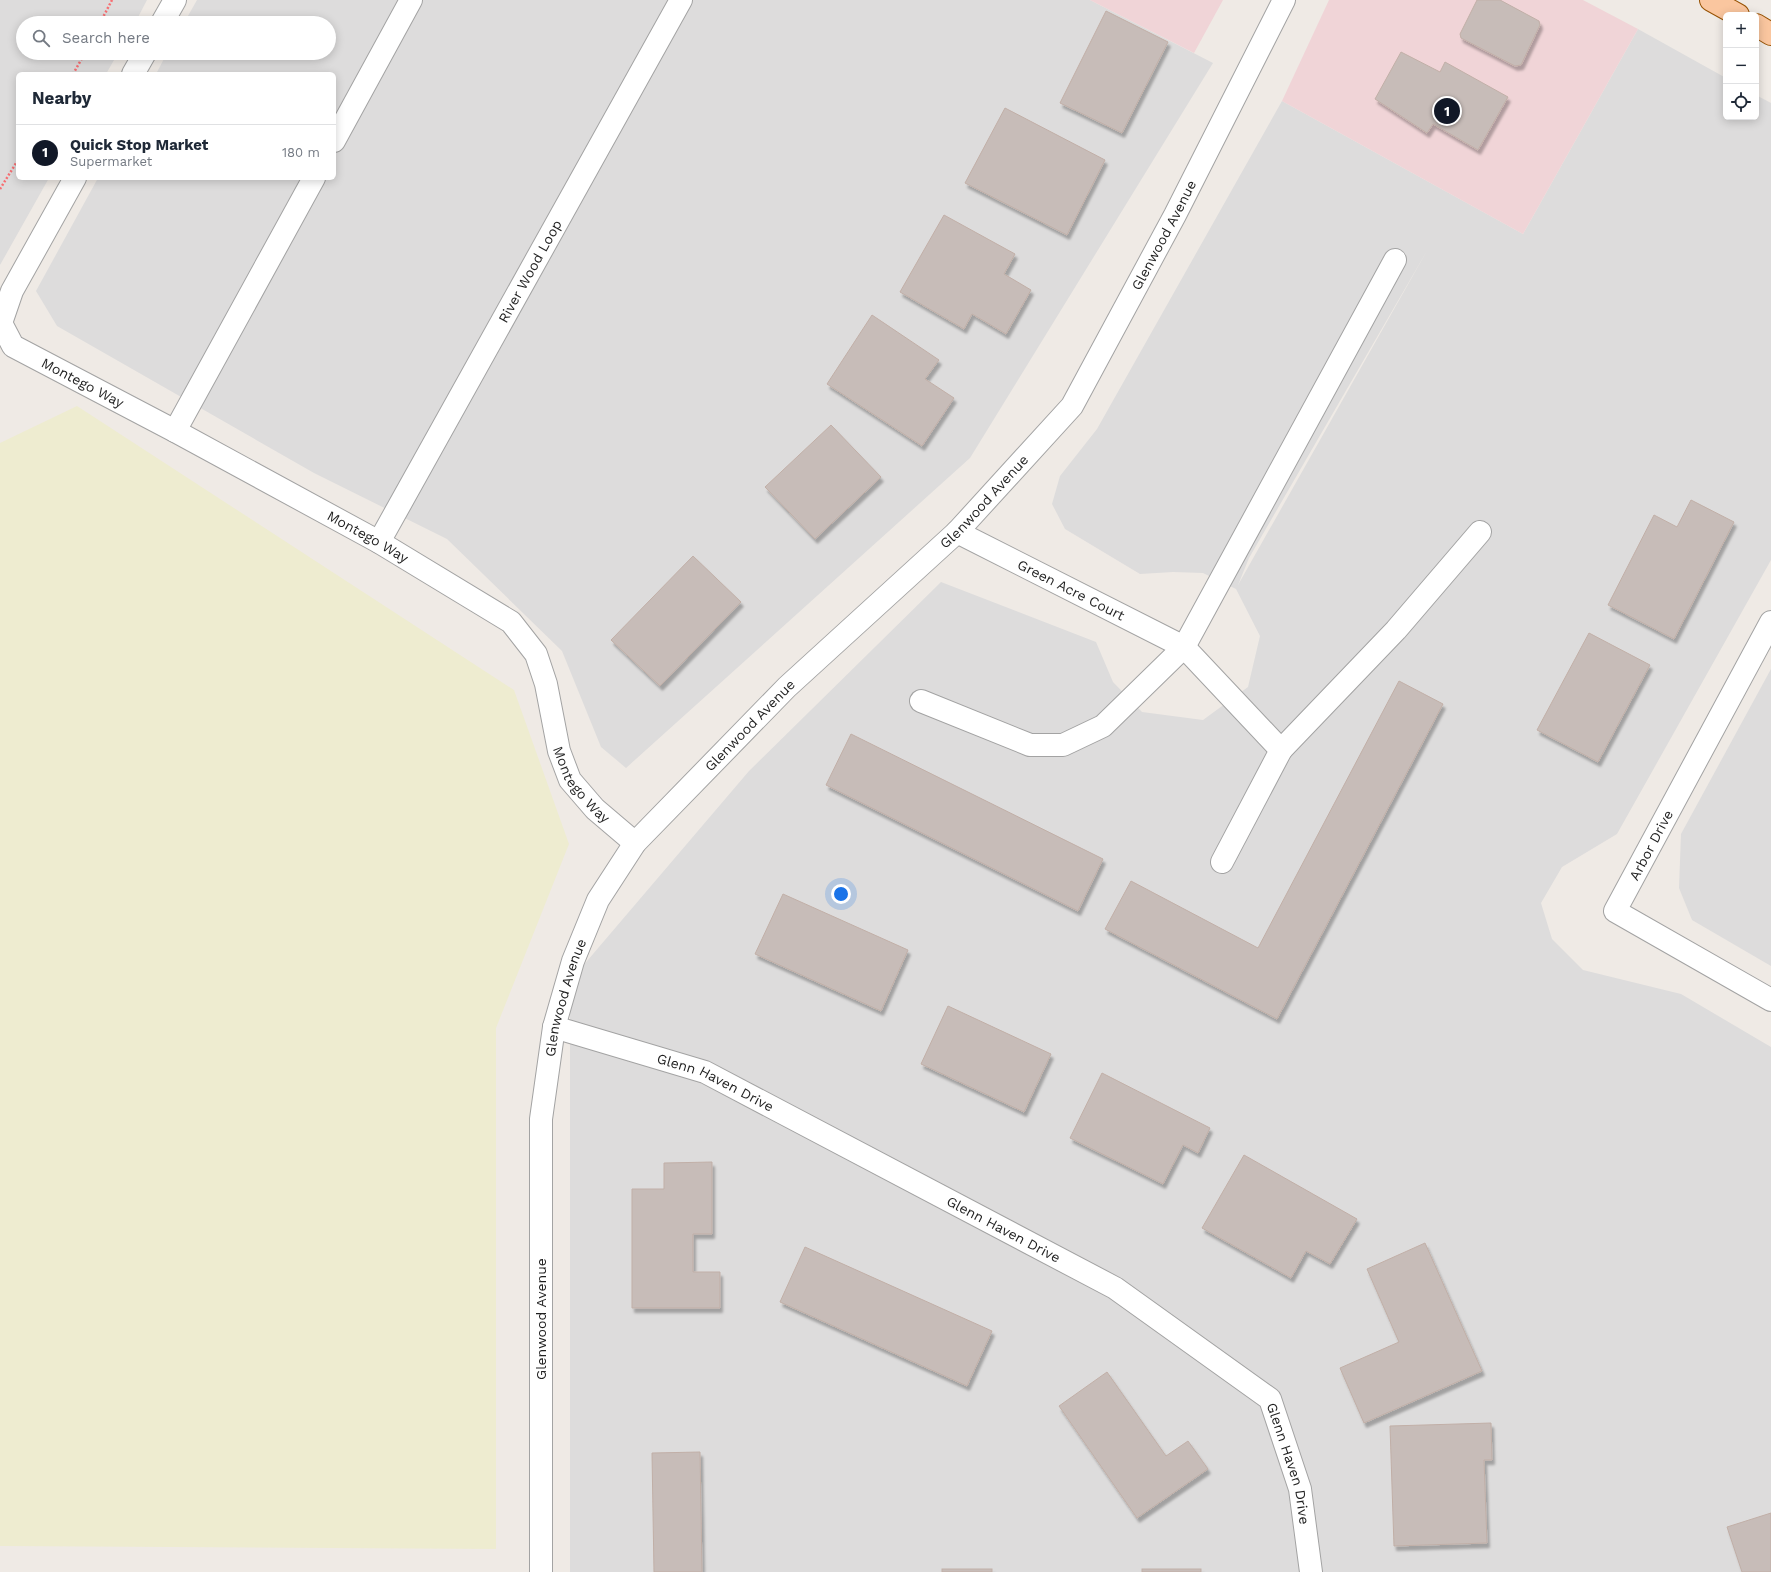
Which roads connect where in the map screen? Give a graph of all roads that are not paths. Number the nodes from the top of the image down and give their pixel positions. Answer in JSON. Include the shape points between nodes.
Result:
{"nodes":[{"id":1,"x":175,"y":0,"type":"edge"},
{"id":2,"x":411,"y":0,"type":"edge"},
{"id":3,"x":681,"y":0,"type":"edge"},
{"id":4,"x":1284,"y":0,"type":"edge"},
{"id":5,"x":1711,"y":0,"type":"edge"},
{"id":6,"x":1733,"y":12,"type":"edge"},
{"id":7,"x":166,"y":16,"type":"edge"},
{"id":8,"x":1759,"y":27,"type":"edge"},
{"id":9,"x":1771,"y":34,"type":"edge"},
{"id":10,"x":141,"y":60,"type":"edge"},
{"id":11,"x":134,"y":72,"type":"edge"},
{"id":12,"x":336,"y":136,"type":"edge"},
{"id":13,"x":74,"y":180,"type":"edge"},
{"id":14,"x":313,"y":180,"type":"edge"},
{"id":15,"x":1395,"y":260,"type":"dead end"},
{"id":16,"x":175,"y":431,"type":"junction"},
{"id":17,"x":958,"y":532,"type":"junction"},
{"id":18,"x":1480,"y":532,"type":"dead end"},
{"id":19,"x":379,"y":542,"type":"junction"},
{"id":20,"x":1771,"y":622,"type":"edge"},
{"id":21,"x":1184,"y":647,"type":"junction"},
{"id":22,"x":921,"y":701,"type":"dead end"},
{"id":23,"x":1282,"y":750,"type":"junction"},
{"id":24,"x":635,"y":844,"type":"junction"},
{"id":25,"x":1222,"y":862,"type":"dead end"},
{"id":26,"x":1771,"y":1000,"type":"edge"},
{"id":27,"x":554,"y":1026,"type":"junction"},
{"id":28,"x":541,"y":1572,"type":"edge"},
{"id":29,"x":1311,"y":1572,"type":"edge"}],
"edges":[{"from":1,"to":7,"type":"street"},
{"from":2,"to":12,"type":"street"},
{"from":3,"to":19,"type":"street","name":"River Wood Loop"},
{"from":4,"to":17,"type":"street","name":"Glenwood Avenue","via":[[1176,215],[1072,406]]},
{"from":5,"to":6,"type":"main road"},
{"from":8,"to":9,"type":"main road"},
{"from":10,"to":11,"type":"street"},
{"from":13,"to":16,"type":"street","name":"Montego Way","via":[[12,291],[1,322],[13,346]]},
{"from":14,"to":16,"type":"street"},
{"from":15,"to":21,"type":"street"},
{"from":16,"to":19,"type":"street","name":"Montego Way"},
{"from":17,"to":21,"type":"street","name":"Green Acre Court"},
{"from":17,"to":24,"type":"street","name":"Glenwood Avenue","via":[[787,687]]},
{"from":18,"to":23,"type":"street","via":[[1396,630]]},
{"from":19,"to":24,"type":"street","name":"Montego Way","via":[[510,622],[536,654],[546,684],[559,751],[570,780],[595,809]]},
{"from":20,"to":26,"type":"street","name":"Arbor Drive","via":[[1615,911]]},
{"from":21,"to":22,"type":"street","via":[[1103,726],[1063,745],[1030,745]]},
{"from":21,"to":23,"type":"street","name":"Green Acre Court"},
{"from":23,"to":25,"type":"street"},
{"from":24,"to":27,"type":"street","name":"Glenwood Avenue","via":[[598,900],[573,961]]},
{"from":27,"to":28,"type":"street","name":"Glenwood Avenue","via":[[541,1119]]},
{"from":27,"to":29,"type":"street","name":"Glenn Haven Drive","via":[[705,1072],[1115,1288],[1270,1399],[1300,1489]]}]}
